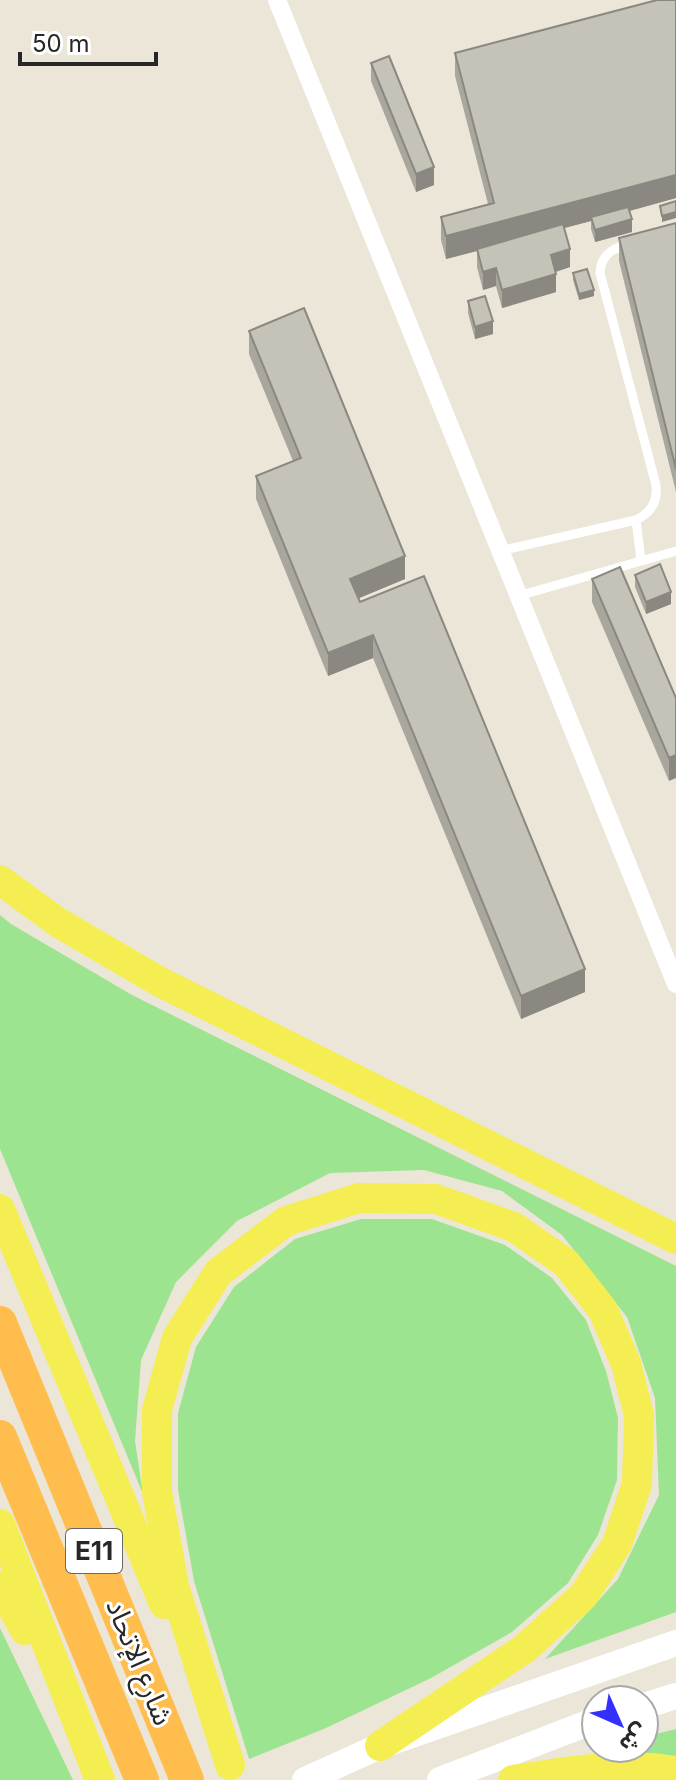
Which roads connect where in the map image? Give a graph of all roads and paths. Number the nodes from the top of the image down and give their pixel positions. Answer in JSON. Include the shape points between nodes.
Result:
{"nodes":[{"id":1,"x":277,"y":0,"type":"edge"},
{"id":2,"x":637,"y":242,"type":"edge"},
{"id":3,"x":636,"y":520,"type":"junction"},
{"id":4,"x":500,"y":551,"type":"junction"},
{"id":5,"x":676,"y":551,"type":"edge"},
{"id":6,"x":641,"y":561,"type":"junction"},
{"id":7,"x":518,"y":596,"type":"junction"},
{"id":8,"x":0,"y":880,"type":"edge"},
{"id":9,"x":676,"y":984,"type":"edge"},
{"id":10,"x":0,"y":1209,"type":"edge"},
{"id":11,"x":676,"y":1239,"type":"edge"},
{"id":12,"x":0,"y":1323,"type":"edge"},
{"id":13,"x":0,"y":1437,"type":"edge"},
{"id":14,"x":0,"y":1524,"type":"edge"},
{"id":15,"x":0,"y":1586,"type":"edge"},
{"id":16,"x":676,"y":1643,"type":"edge"},
{"id":17,"x":580,"y":1726,"type":"edge"},
{"id":18,"x":380,"y":1746,"type":"junction"},
{"id":19,"x":232,"y":1772,"type":"edge"},
{"id":20,"x":676,"y":1772,"type":"edge"},
{"id":21,"x":99,"y":1780,"type":"edge"},
{"id":22,"x":142,"y":1780,"type":"edge"},
{"id":23,"x":187,"y":1780,"type":"edge"},
{"id":24,"x":305,"y":1780,"type":"edge"},
{"id":25,"x":440,"y":1780,"type":"edge"},
{"id":26,"x":513,"y":1780,"type":"edge"}],
"edges":[{"from":1,"to":4,"type":"street"},
{"from":2,"to":3,"type":"lane","via":[[606,254],[600,273],[656,485],[653,507]]},
{"from":3,"to":4,"type":"lane"},
{"from":3,"to":6,"type":"lane"},
{"from":4,"to":7,"type":"street"},
{"from":5,"to":6,"type":"lane"},
{"from":6,"to":7,"type":"lane"},
{"from":7,"to":9,"type":"street"},
{"from":8,"to":11,"type":"main road","via":[[59,923],[160,982]]},
{"from":10,"to":19,"type":"main road"},
{"from":12,"to":23,"type":"highway","name":"شارع الإتحاد","number":"E11"},
{"from":13,"to":22,"type":"highway","name":"شارع الإتحاد","number":"E11"},
{"from":14,"to":21,"type":"main road"},
{"from":15,"to":21,"type":"main road"},
{"from":16,"to":18,"type":"street"},
{"from":17,"to":25,"type":"street"},
{"from":18,"to":19,"type":"main road","via":[[524,1649],[583,1596],[617,1544],[637,1484],[639,1415],[626,1364],[603,1310],[566,1263],[514,1227],[436,1199],[359,1198],[286,1221],[218,1273],[177,1338],[157,1410],[157,1492],[174,1586]]},
{"from":18,"to":24,"type":"street"},
{"from":20,"to":26,"type":"main road","via":[[621,1768]]}]}
